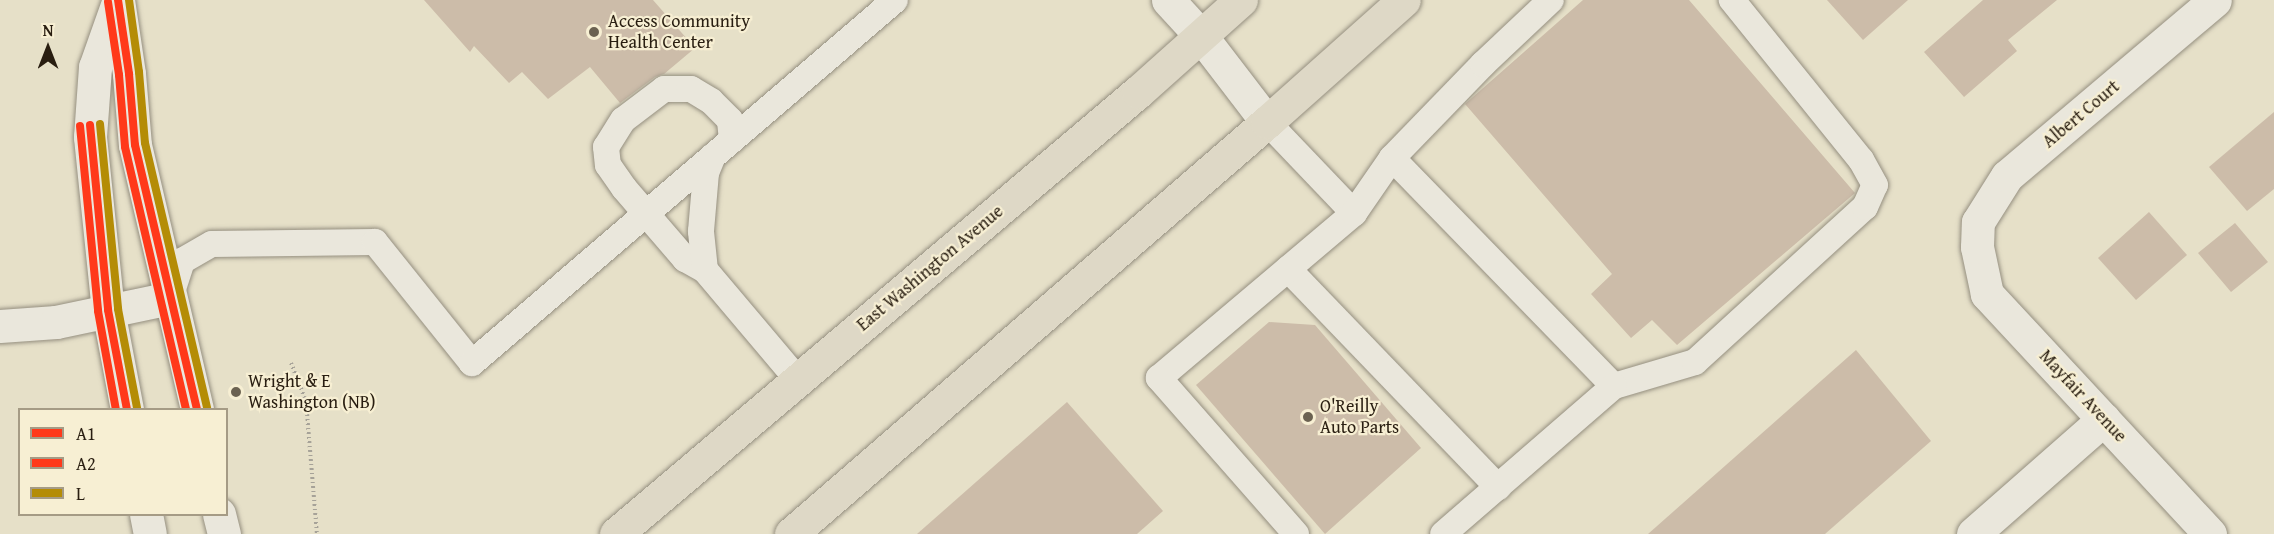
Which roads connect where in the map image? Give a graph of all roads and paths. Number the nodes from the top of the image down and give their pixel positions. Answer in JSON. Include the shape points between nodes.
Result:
{"nodes":[{"id":1,"x":895,"y":0,"type":"edge"},
{"id":2,"x":1168,"y":0,"type":"edge"},
{"id":3,"x":1241,"y":0,"type":"edge"},
{"id":4,"x":1404,"y":0,"type":"edge"},
{"id":5,"x":1551,"y":0,"type":"edge"},
{"id":6,"x":1732,"y":0,"type":"edge"},
{"id":7,"x":2215,"y":0,"type":"edge"},
{"id":8,"x":117,"y":2,"type":"edge"},
{"id":9,"x":1201,"y":36,"type":"junction"},
{"id":10,"x":1267,"y":122,"type":"junction"},
{"id":11,"x":723,"y":148,"type":"junction"},
{"id":12,"x":1392,"y":158,"type":"junction"},
{"id":13,"x":1354,"y":213,"type":"junction"},
{"id":14,"x":646,"y":214,"type":"junction"},
{"id":15,"x":1977,"y":247,"type":"joint"},
{"id":16,"x":1288,"y":269,"type":"junction"},
{"id":17,"x":705,"y":270,"type":"junction"},
{"id":18,"x":170,"y":298,"type":"junction"},
{"id":19,"x":108,"y":310,"type":"junction"},
{"id":20,"x":0,"y":326,"type":"edge"},
{"id":21,"x":291,"y":363,"type":"dead end"},
{"id":22,"x":798,"y":380,"type":"junction"},
{"id":23,"x":1614,"y":386,"type":"junction"},
{"id":24,"x":127,"y":408,"type":"edge"},
{"id":25,"x":197,"y":408,"type":"edge"},
{"id":26,"x":2104,"y":419,"type":"junction"},
{"id":27,"x":1498,"y":487,"type":"junction"},
{"id":28,"x":147,"y":516,"type":"edge"},
{"id":29,"x":220,"y":516,"type":"edge"},
{"id":30,"x":150,"y":534,"type":"edge"},
{"id":31,"x":224,"y":534,"type":"edge"},
{"id":32,"x":317,"y":534,"type":"edge"},
{"id":33,"x":616,"y":534,"type":"edge"},
{"id":34,"x":791,"y":534,"type":"edge"},
{"id":35,"x":1296,"y":534,"type":"edge"},
{"id":36,"x":1443,"y":534,"type":"edge"},
{"id":37,"x":1973,"y":534,"type":"edge"},
{"id":38,"x":2210,"y":534,"type":"edge"}],
"edges":[{"from":1,"to":11,"type":"lane"},
{"from":2,"to":9,"type":"street"},
{"from":3,"to":9,"type":"main road","name":"East Washington Avenue"},
{"from":4,"to":10,"type":"main road"},
{"from":5,"to":12,"type":"lane"},
{"from":6,"to":23,"type":"lane","via":[[1861,160],[1875,185],[1865,207],[1695,362]]},
{"from":7,"to":15,"type":"street","name":"Albert Court","via":[[2007,176],[1978,222]]},
{"from":8,"to":18,"type":"street","via":[[135,145]]},
{"from":8,"to":19,"type":"street","via":[[95,66],[90,137]]},
{"from":9,"to":10,"type":"street"},
{"from":9,"to":22,"type":"main road","name":"East Washington Avenue"},
{"from":10,"to":13,"type":"lane"},
{"from":10,"to":34,"type":"main road"},
{"from":11,"to":14,"type":"lane"},
{"from":11,"to":14,"type":"lane","via":[[730,120],[711,101],[691,89],[663,89],[642,102],[622,120],[606,147],[608,165]]},
{"from":11,"to":17,"type":"lane","via":[[706,173],[702,220]]},
{"from":12,"to":13,"type":"lane"},
{"from":12,"to":23,"type":"lane"},
{"from":13,"to":16,"type":"lane"},
{"from":14,"to":17,"type":"lane","via":[[685,259]]},
{"from":14,"to":18,"type":"lane","via":[[472,363],[375,242],[212,244],[183,261]]},
{"from":15,"to":26,"type":"street","name":"Mayfair Avenue","via":[[1987,294]]},
{"from":16,"to":27,"type":"lane"},
{"from":16,"to":35,"type":"lane","via":[[1159,378]]},
{"from":17,"to":22,"type":"lane"},
{"from":18,"to":19,"type":"street"},
{"from":18,"to":25,"type":"street"},
{"from":19,"to":20,"type":"street","via":[[56,322]]},
{"from":19,"to":24,"type":"street"},
{"from":21,"to":32,"type":"path","via":[[306,400]]},
{"from":22,"to":33,"type":"main road","name":"East Washington Avenue"},
{"from":23,"to":27,"type":"lane"},
{"from":26,"to":37,"type":"street"},
{"from":26,"to":38,"type":"street","name":"Mayfair Avenue"},
{"from":27,"to":36,"type":"lane"},
{"from":28,"to":30,"type":"street"},
{"from":29,"to":31,"type":"street"}]}
